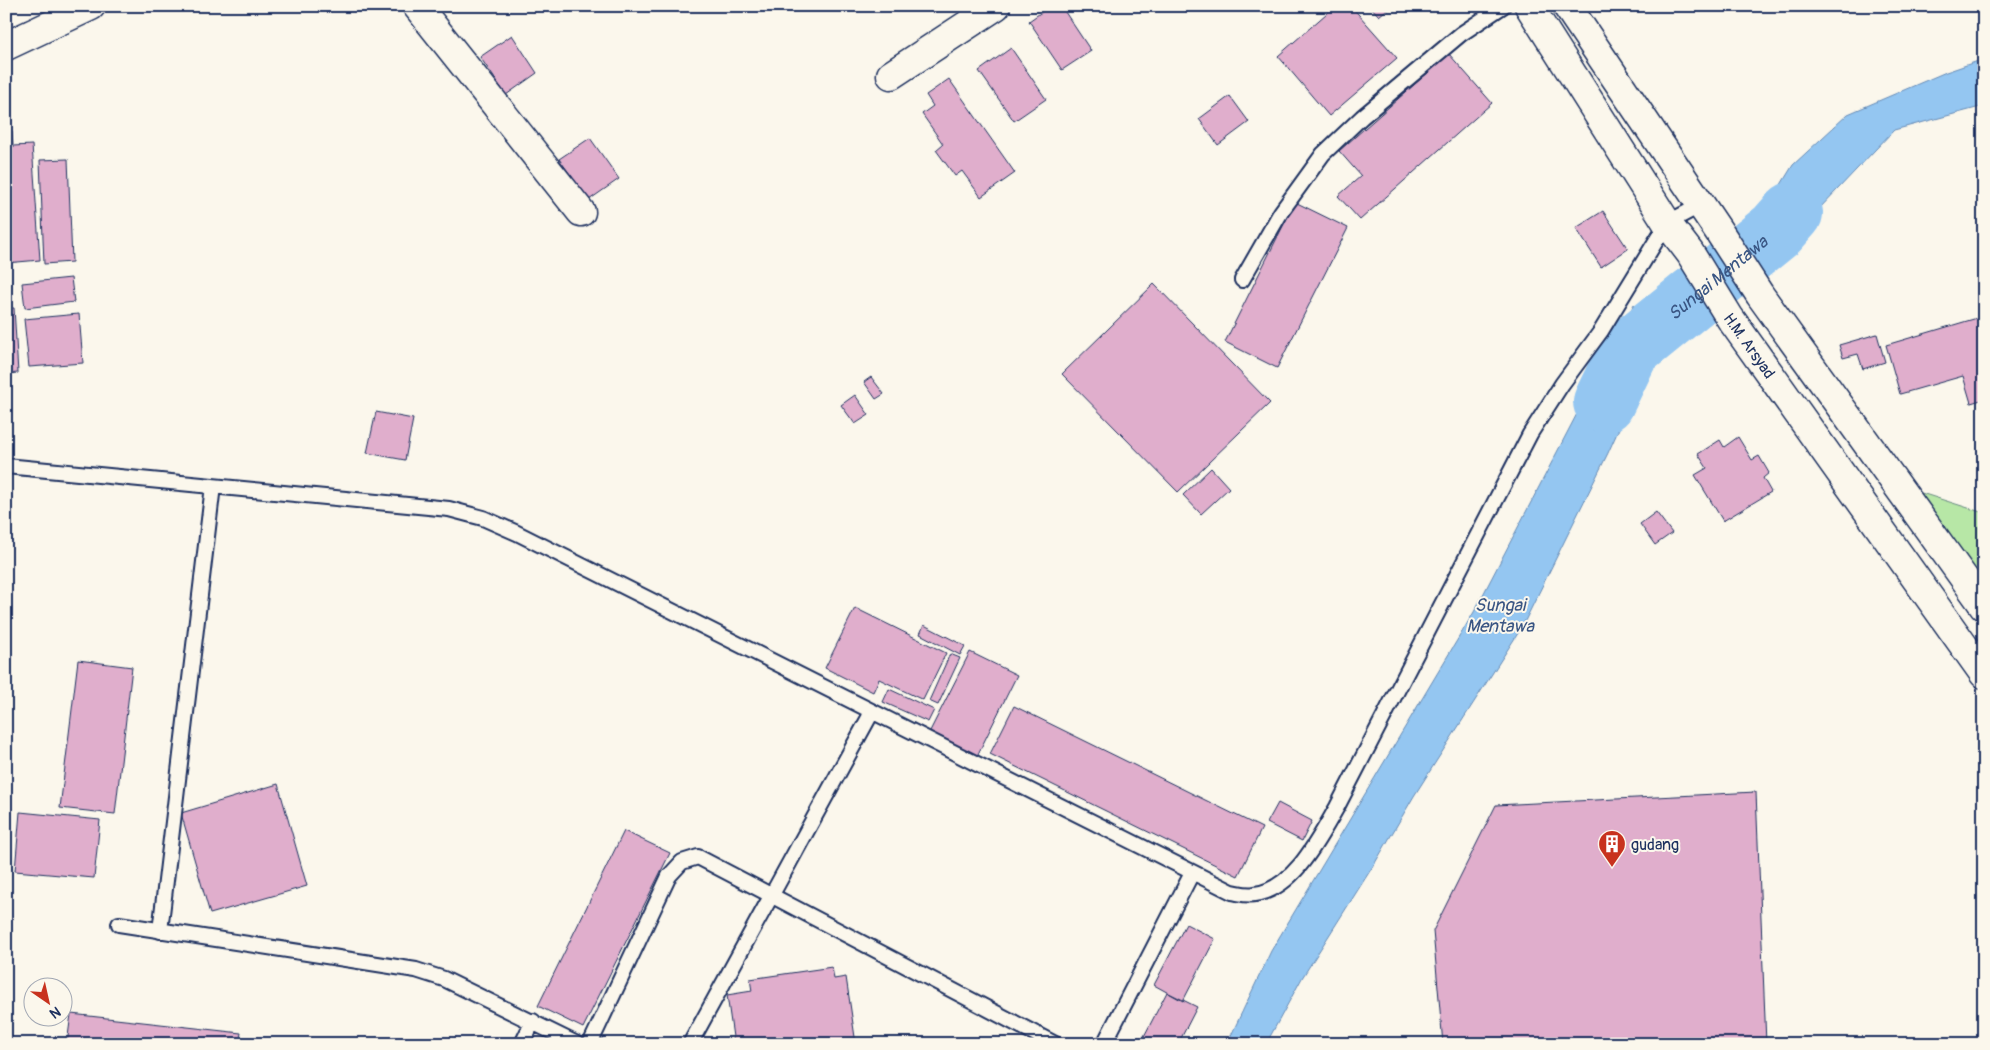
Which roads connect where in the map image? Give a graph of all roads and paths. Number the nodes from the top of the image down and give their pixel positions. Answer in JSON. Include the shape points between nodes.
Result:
{"nodes":[{"id":1,"x":91,"y":6,"type":"edge"},
{"id":2,"x":417,"y":6,"type":"edge"},
{"id":3,"x":996,"y":6,"type":"edge"},
{"id":4,"x":1503,"y":6,"type":"edge"},
{"id":5,"x":1529,"y":6,"type":"edge"},
{"id":6,"x":1567,"y":6,"type":"edge"},
{"id":7,"x":6,"y":46,"type":"edge"},
{"id":8,"x":891,"y":75,"type":"dead end"},
{"id":9,"x":1701,"y":204,"type":"junction"},
{"id":10,"x":582,"y":212,"type":"dead end"},
{"id":11,"x":1667,"y":223,"type":"junction"},
{"id":12,"x":1242,"y":280,"type":"dead end"},
{"id":13,"x":6,"y":466,"type":"edge"},
{"id":14,"x":212,"y":486,"type":"junction"},
{"id":15,"x":1984,"y":606,"type":"edge"},
{"id":16,"x":1984,"y":674,"type":"edge"},
{"id":17,"x":872,"y":712,"type":"junction"},
{"id":18,"x":1192,"y":873,"type":"junction"},
{"id":19,"x":772,"y":895,"type":"junction"},
{"id":20,"x":119,"y":924,"type":"dead end"},
{"id":21,"x":160,"y":931,"type":"junction"},
{"id":22,"x":533,"y":1021,"type":"junction"},
{"id":23,"x":522,"y":1044,"type":"edge"},
{"id":24,"x":577,"y":1044,"type":"edge"},
{"id":25,"x":590,"y":1044,"type":"edge"},
{"id":26,"x":690,"y":1044,"type":"edge"},
{"id":27,"x":1055,"y":1044,"type":"edge"},
{"id":28,"x":1104,"y":1044,"type":"edge"}],
"edges":[{"from":1,"to":7,"type":"street"},
{"from":2,"to":10,"type":"street"},
{"from":3,"to":8,"type":"street"},
{"from":4,"to":12,"type":"lane","via":[[1460,34],[1362,116],[1323,154],[1281,212]]},
{"from":5,"to":11,"type":"street","name":"H.M. Arsyad"},
{"from":6,"to":9,"type":"street"},
{"from":9,"to":11,"type":"lane"},
{"from":9,"to":15,"type":"street","via":[[1760,295]]},
{"from":11,"to":16,"type":"street","name":"H.M. Arsyad","via":[[1690,253],[1730,318]]},
{"from":11,"to":18,"type":"lane","via":[[1601,331],[1530,434],[1337,807],[1300,864],[1281,884],[1252,895],[1232,892]]},
{"from":13,"to":14,"type":"lane"},
{"from":14,"to":17,"type":"lane","via":[[448,509],[483,518],[517,532]]},
{"from":14,"to":21,"type":"lane"},
{"from":17,"to":18,"type":"lane"},
{"from":17,"to":19,"type":"lane"},
{"from":18,"to":28,"type":"lane"},
{"from":19,"to":25,"type":"lane","via":[[698,857],[682,862],[669,876]]},
{"from":19,"to":26,"type":"lane"},
{"from":19,"to":27,"type":"lane"},
{"from":20,"to":21,"type":"lane"},
{"from":21,"to":22,"type":"lane","via":[[416,970],[444,979]]},
{"from":22,"to":23,"type":"lane"},
{"from":22,"to":24,"type":"lane"}]}
